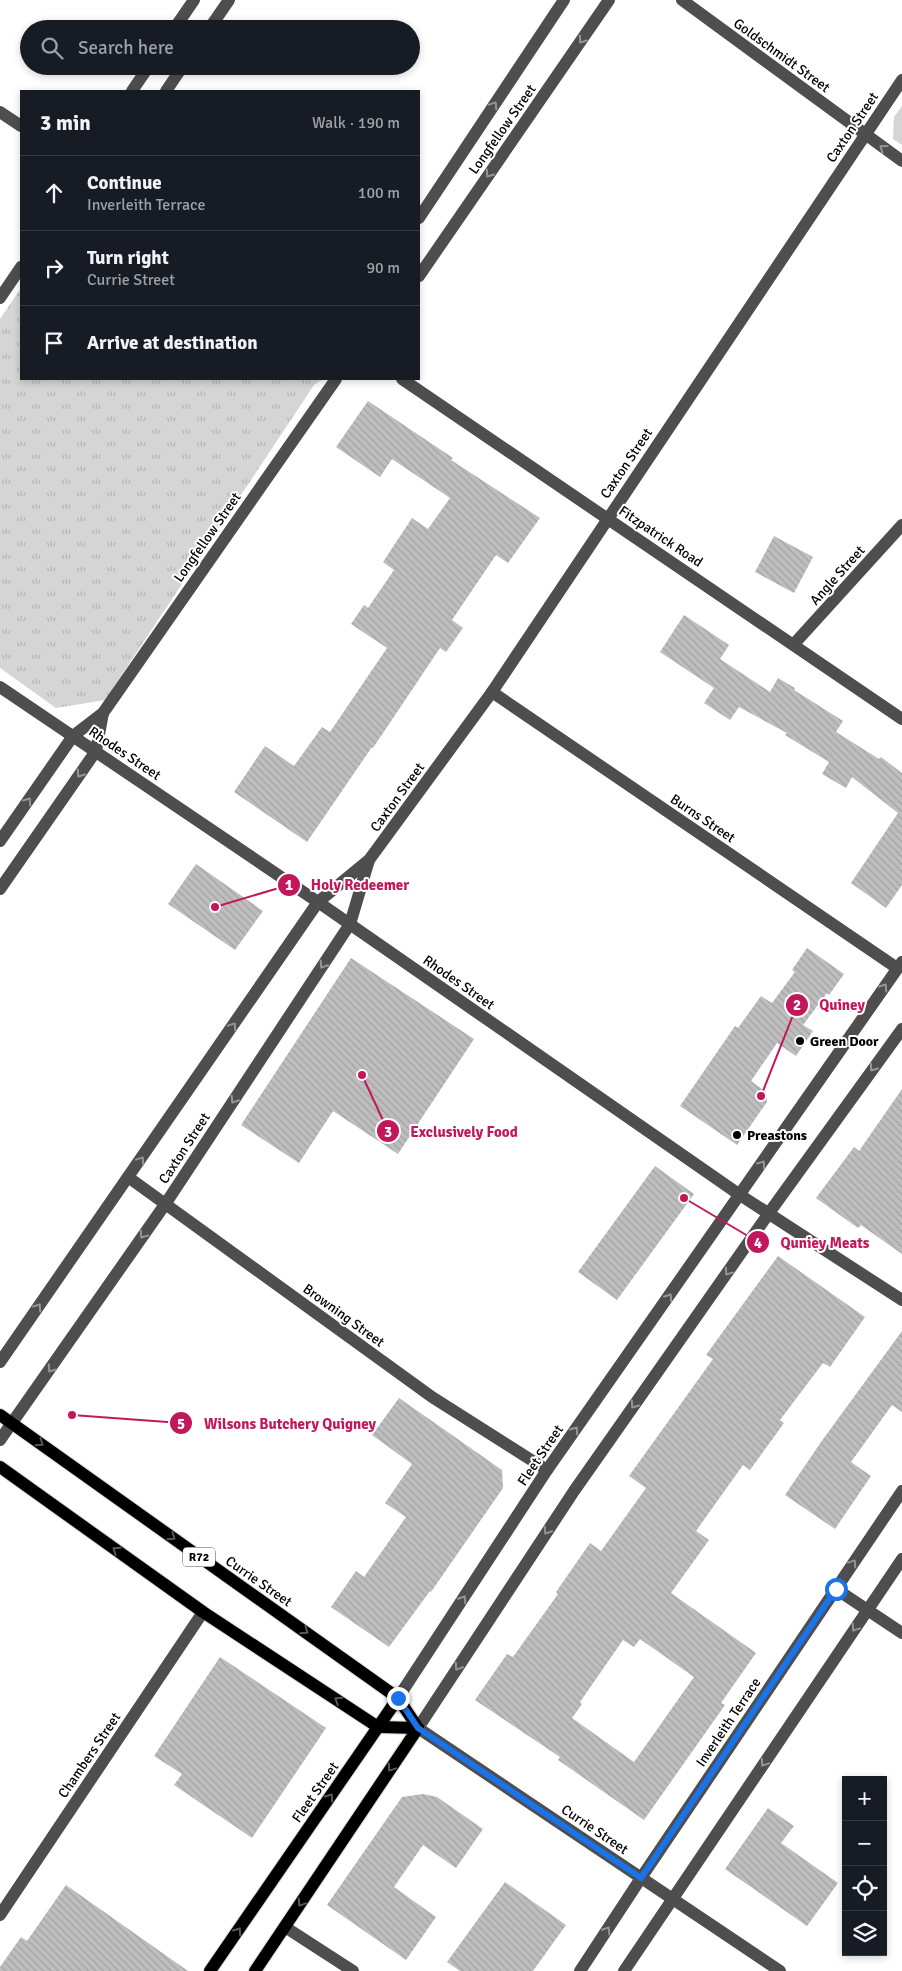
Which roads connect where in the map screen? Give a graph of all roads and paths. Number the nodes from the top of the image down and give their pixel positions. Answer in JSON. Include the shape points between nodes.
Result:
{"nodes":[{"id":1,"x":194,"y":0,"type":"edge"},
{"id":2,"x":229,"y":0,"type":"edge"},
{"id":3,"x":564,"y":0,"type":"edge"},
{"id":4,"x":610,"y":0,"type":"edge"},
{"id":5,"x":682,"y":0,"type":"edge"},
{"id":6,"x":180,"y":20,"type":"edge"},
{"id":7,"x":215,"y":20,"type":"edge"},
{"id":8,"x":143,"y":75,"type":"edge"},
{"id":9,"x":177,"y":75,"type":"edge"},
{"id":10,"x":902,"y":80,"type":"edge"},
{"id":11,"x":133,"y":90,"type":"edge"},
{"id":12,"x":167,"y":90,"type":"edge"},
{"id":13,"x":0,"y":112,"type":"edge"},
{"id":14,"x":20,"y":125,"type":"edge"},
{"id":15,"x":864,"y":134,"type":"junction"},
{"id":16,"x":902,"y":161,"type":"edge"},
{"id":17,"x":420,"y":216,"type":"edge"},
{"id":18,"x":20,"y":268,"type":"edge"},
{"id":19,"x":420,"y":275,"type":"edge"},
{"id":20,"x":0,"y":298,"type":"edge"},
{"id":21,"x":335,"y":380,"type":"edge"},
{"id":22,"x":403,"y":380,"type":"edge"},
{"id":23,"x":607,"y":518,"type":"junction"},
{"id":24,"x":902,"y":525,"type":"edge"},
{"id":25,"x":794,"y":644,"type":"junction"},
{"id":26,"x":0,"y":687,"type":"edge"},
{"id":27,"x":492,"y":692,"type":"junction"},
{"id":28,"x":103,"y":713,"type":"junction"},
{"id":29,"x":902,"y":719,"type":"edge"},
{"id":30,"x":73,"y":736,"type":"junction"},
{"id":31,"x":96,"y":751,"type":"junction"},
{"id":32,"x":0,"y":841,"type":"edge"},
{"id":33,"x":369,"y":860,"type":"junction"},
{"id":34,"x":0,"y":889,"type":"edge"},
{"id":35,"x":318,"y":902,"type":"junction"},
{"id":36,"x":350,"y":924,"type":"junction"},
{"id":37,"x":900,"y":965,"type":"edge"},
{"id":38,"x":902,"y":1029,"type":"edge"},
{"id":39,"x":128,"y":1177,"type":"junction"},
{"id":40,"x":740,"y":1195,"type":"junction"},
{"id":41,"x":166,"y":1203,"type":"junction"},
{"id":42,"x":769,"y":1213,"type":"junction"},
{"id":43,"x":902,"y":1300,"type":"edge"},
{"id":44,"x":0,"y":1362,"type":"edge"},
{"id":45,"x":0,"y":1415,"type":"edge"},
{"id":46,"x":13,"y":1424,"type":"junction"},
{"id":47,"x":0,"y":1440,"type":"edge"},
{"id":48,"x":0,"y":1467,"type":"edge"},
{"id":49,"x":547,"y":1470,"type":"junction"},
{"id":50,"x":902,"y":1491,"type":"edge"},
{"id":51,"x":902,"y":1559,"type":"edge"},
{"id":52,"x":836,"y":1589,"type":"junction"},
{"id":53,"x":867,"y":1610,"type":"junction"},
{"id":54,"x":203,"y":1612,"type":"junction"},
{"id":55,"x":902,"y":1634,"type":"edge"},
{"id":56,"x":398,"y":1698,"type":"junction"},
{"id":57,"x":378,"y":1727,"type":"junction"},
{"id":58,"x":418,"y":1728,"type":"junction"},
{"id":59,"x":641,"y":1878,"type":"junction"},
{"id":60,"x":671,"y":1899,"type":"junction"},
{"id":61,"x":0,"y":1915,"type":"edge"},
{"id":62,"x":285,"y":1927,"type":"junction"},
{"id":63,"x":210,"y":1971,"type":"edge"},
{"id":64,"x":255,"y":1971,"type":"edge"},
{"id":65,"x":354,"y":1971,"type":"edge"},
{"id":66,"x":580,"y":1971,"type":"edge"},
{"id":67,"x":624,"y":1971,"type":"edge"},
{"id":68,"x":780,"y":1971,"type":"edge"}],
"edges":[{"from":1,"to":6,"type":"street"},
{"from":2,"to":7,"type":"street"},
{"from":17,"to":3,"type":"street","name":"Longfellow Street","one_way":true},
{"from":4,"to":19,"type":"street","name":"Longfellow Street","one_way":true},
{"from":5,"to":15,"type":"street","name":"Goldschmidt Street"},
{"from":8,"to":11,"type":"street"},
{"from":9,"to":12,"type":"street"},
{"from":10,"to":15,"type":"street","name":"Caxton Street"},
{"from":13,"to":14,"type":"street"},
{"from":16,"to":15,"type":"street","name":"Goldschmidt Street","one_way":true},
{"from":15,"to":23,"type":"street","name":"Caxton Street"},
{"from":18,"to":20,"type":"street"},
{"from":21,"to":28,"type":"street","name":"Longfellow Street"},
{"from":22,"to":23,"type":"street","name":"Fitzpatrick Road"},
{"from":23,"to":25,"type":"street","name":"Fitzpatrick Road"},
{"from":23,"to":27,"type":"street","name":"Caxton Street"},
{"from":24,"to":25,"type":"street","name":"Angle Street"},
{"from":25,"to":29,"type":"street","name":"Fitzpatrick Road"},
{"from":26,"to":30,"type":"street","name":"Rhodes Street"},
{"from":27,"to":33,"type":"street","name":"Caxton Street"},
{"from":27,"to":37,"type":"street","name":"Burns Street"},
{"from":28,"to":30,"type":"street","name":"Longfellow Street"},
{"from":28,"to":31,"type":"street","name":"Longfellow Street"},
{"from":30,"to":31,"type":"street","name":"Rhodes Street"},
{"from":32,"to":30,"type":"street","name":"Longfellow Street","one_way":true},
{"from":31,"to":34,"type":"street","name":"Longfellow Street","one_way":true},
{"from":31,"to":35,"type":"street","name":"Rhodes Street"},
{"from":33,"to":35,"type":"street","name":"Caxton Street"},
{"from":33,"to":36,"type":"street","name":"Caxton Street"},
{"from":35,"to":36,"type":"street","name":"Rhodes Street"},
{"from":39,"to":35,"type":"street","name":"Caxton Street","one_way":true},
{"from":36,"to":40,"type":"street","name":"Rhodes Street"},
{"from":36,"to":41,"type":"street","name":"Caxton Street","one_way":true},
{"from":40,"to":37,"type":"street","name":"Fleet Street","one_way":true},
{"from":38,"to":42,"type":"street","one_way":true},
{"from":39,"to":41,"type":"street","name":"Browning Street"},
{"from":44,"to":39,"type":"street","name":"Caxton Street","one_way":true},
{"from":40,"to":42,"type":"street","name":"Rhodes Street"},
{"from":49,"to":40,"type":"street","name":"Fleet Street","one_way":true},
{"from":41,"to":46,"type":"street","name":"Caxton Street","one_way":true},
{"from":41,"to":49,"type":"street","name":"Browning Street","via":[[432,1397]]},
{"from":42,"to":43,"type":"street","name":"Rhodes Street"},
{"from":42,"to":58,"type":"street","one_way":true,"via":[[574,1491]]},
{"from":45,"to":46,"type":"main road","name":"Currie Street","number":"R72"},
{"from":46,"to":47,"type":"street","name":"Caxton Street"},
{"from":46,"to":56,"type":"main road","name":"Currie Street","number":"R72","one_way":true},
{"from":54,"to":48,"type":"main road","one_way":true},
{"from":56,"to":49,"type":"street","name":"Fleet Street","one_way":true},
{"from":52,"to":50,"type":"street","name":"Inverleith Terrace","one_way":true},
{"from":51,"to":53,"type":"street"},
{"from":52,"to":53,"type":"street"},
{"from":52,"to":59,"type":"street","name":"Inverleith Terrace"},
{"from":53,"to":55,"type":"street"},
{"from":53,"to":60,"type":"street","one_way":true},
{"from":57,"to":54,"type":"main road","one_way":true},
{"from":54,"to":61,"type":"street","name":"Chambers Street"},
{"from":56,"to":57,"type":"main road","name":"Fleet Street"},
{"from":56,"to":58,"type":"main road","name":"Currie Street"},
{"from":57,"to":58,"type":"main road"},
{"from":63,"to":57,"type":"main road","name":"Fleet Street","one_way":true},
{"from":58,"to":59,"type":"street","name":"Currie Street"},
{"from":58,"to":62,"type":"main road","one_way":true},
{"from":59,"to":60,"type":"street","name":"Currie Street"},
{"from":66,"to":59,"type":"street","name":"Inverleith Terrace","one_way":true},
{"from":60,"to":67,"type":"street"},
{"from":60,"to":68,"type":"street","name":"Currie Street"},
{"from":62,"to":64,"type":"main road"},
{"from":62,"to":65,"type":"street"}]}
